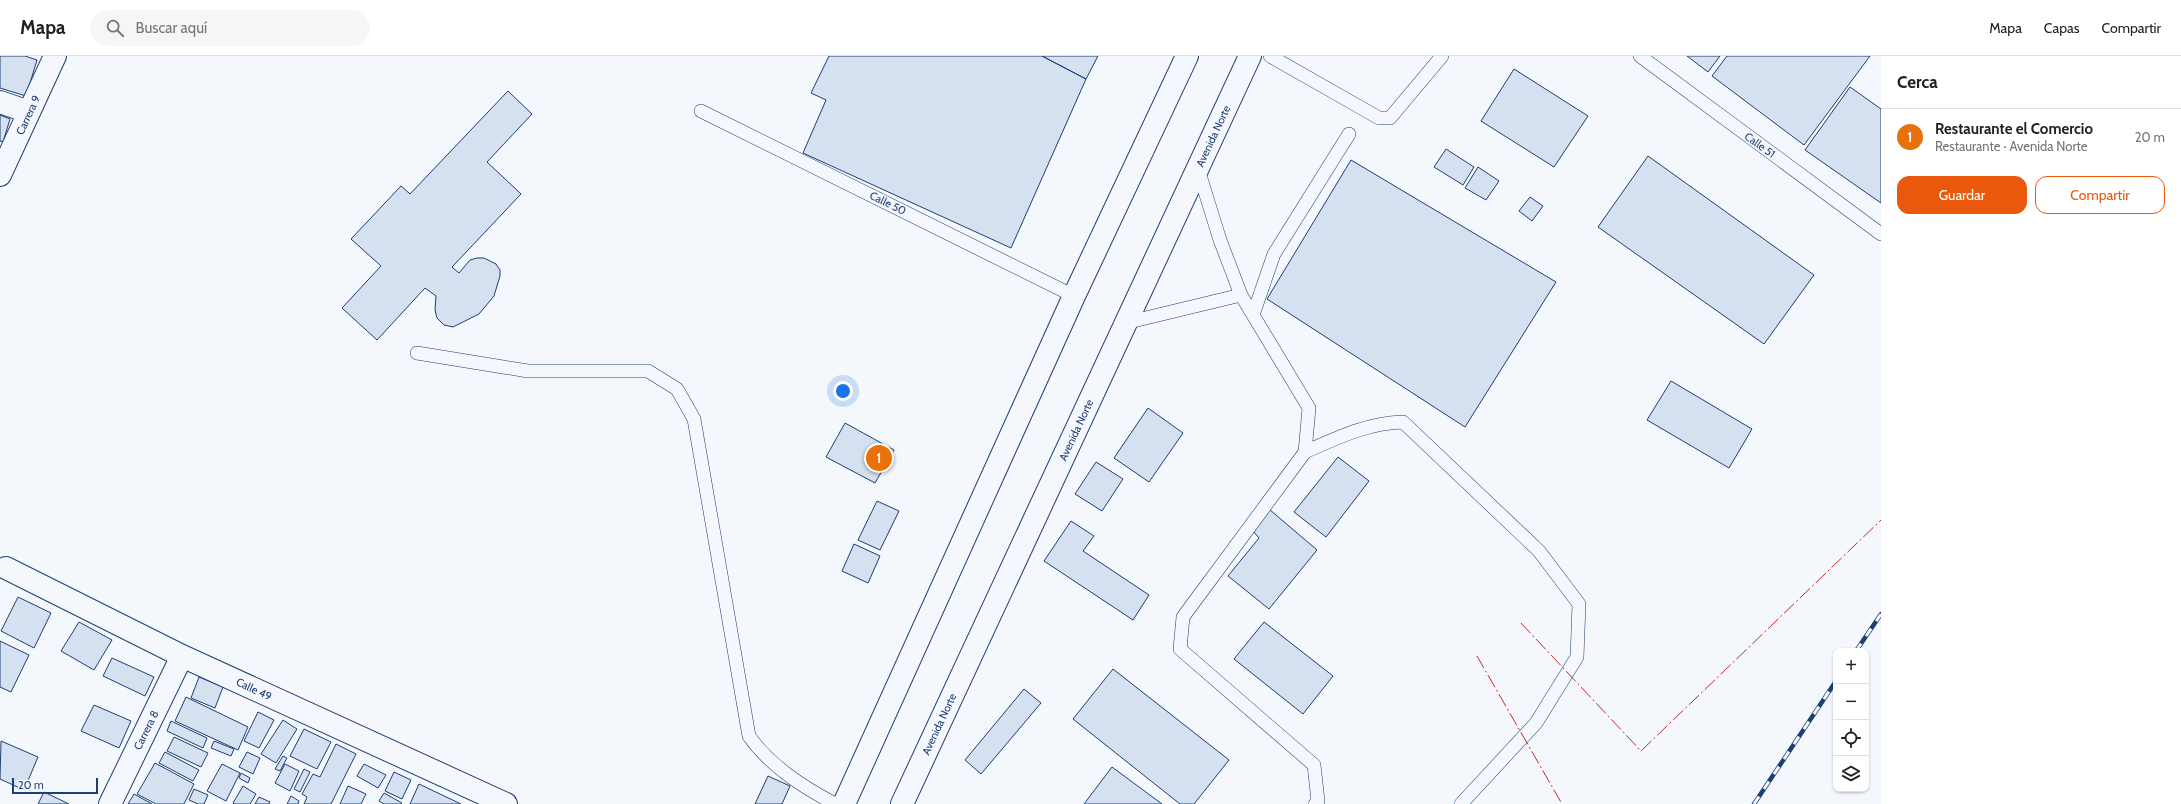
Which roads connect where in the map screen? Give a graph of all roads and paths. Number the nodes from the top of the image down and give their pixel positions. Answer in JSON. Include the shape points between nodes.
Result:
{"nodes":[{"id":1,"x":55,"y":56,"type":"edge"},
{"id":2,"x":1187,"y":56,"type":"edge"},
{"id":3,"x":1250,"y":56,"type":"edge"},
{"id":4,"x":1270,"y":56,"type":"edge"},
{"id":5,"x":1442,"y":56,"type":"edge"},
{"id":6,"x":1640,"y":56,"type":"edge"},
{"id":7,"x":0,"y":102,"type":"edge"},
{"id":8,"x":29,"y":112,"type":"junction"},
{"id":9,"x":701,"y":112,"type":"dead end"},
{"id":10,"x":1349,"y":134,"type":"dead end"},
{"id":11,"x":1198,"y":169,"type":"junction"},
{"id":12,"x":0,"y":175,"type":"edge"},
{"id":13,"x":1881,"y":234,"type":"edge"},
{"id":14,"x":1241,"y":295,"type":"junction"},
{"id":15,"x":1074,"y":296,"type":"junction"},
{"id":16,"x":1253,"y":315,"type":"junction"},
{"id":17,"x":1125,"y":323,"type":"junction"},
{"id":18,"x":417,"y":353,"type":"dead end"},
{"id":19,"x":1305,"y":452,"type":"junction"},
{"id":20,"x":6,"y":568,"type":"dead end"},
{"id":21,"x":182,"y":656,"type":"junction"},
{"id":22,"x":482,"y":799,"type":"edge"},
{"id":23,"x":110,"y":804,"type":"edge"},
{"id":24,"x":506,"y":804,"type":"edge"},
{"id":25,"x":835,"y":804,"type":"edge"},
{"id":26,"x":844,"y":804,"type":"edge"},
{"id":27,"x":902,"y":804,"type":"edge"},
{"id":28,"x":1315,"y":804,"type":"edge"},
{"id":29,"x":1461,"y":804,"type":"edge"}],
"edges":[{"from":1,"to":8,"type":"main road","name":"Carrera 9"},
{"from":2,"to":15,"type":"main road"},
{"from":3,"to":11,"type":"main road","name":"Avenida Norte"},
{"from":4,"to":5,"type":"lane","via":[[1379,118],[1390,118]]},
{"from":6,"to":13,"type":"lane","name":"Calle 51"},
{"from":7,"to":8,"type":"main road"},
{"from":8,"to":12,"type":"main road","name":"Carrera 9"},
{"from":9,"to":15,"type":"lane","name":"Calle 50"},
{"from":10,"to":16,"type":"lane","via":[[1274,254]]},
{"from":11,"to":14,"type":"lane","via":[[1220,240]]},
{"from":11,"to":17,"type":"main road","name":"Avenida Norte"},
{"from":14,"to":16,"type":"lane"},
{"from":14,"to":17,"type":"lane"},
{"from":15,"to":26,"type":"main road"},
{"from":16,"to":19,"type":"lane","via":[[1309,408]]},
{"from":17,"to":27,"type":"main road","name":"Avenida Norte"},
{"from":18,"to":25,"type":"lane","via":[[528,371],[648,372],[677,388],[694,419],[749,736],[760,752],[808,789]]},
{"from":19,"to":28,"type":"lane","via":[[1183,617],[1180,649],[1314,765],[1318,800]]},
{"from":19,"to":29,"type":"lane","via":[[1359,429],[1382,423],[1402,422],[1539,551],[1579,604],[1577,657],[1536,723]]},
{"from":20,"to":21,"type":"main road","name":"Calle 49"},
{"from":21,"to":22,"type":"main road","name":"Calle 49"},
{"from":21,"to":23,"type":"main road","name":"Carrera 8"},
{"from":22,"to":24,"type":"main road","name":"Calle 49"}]}
